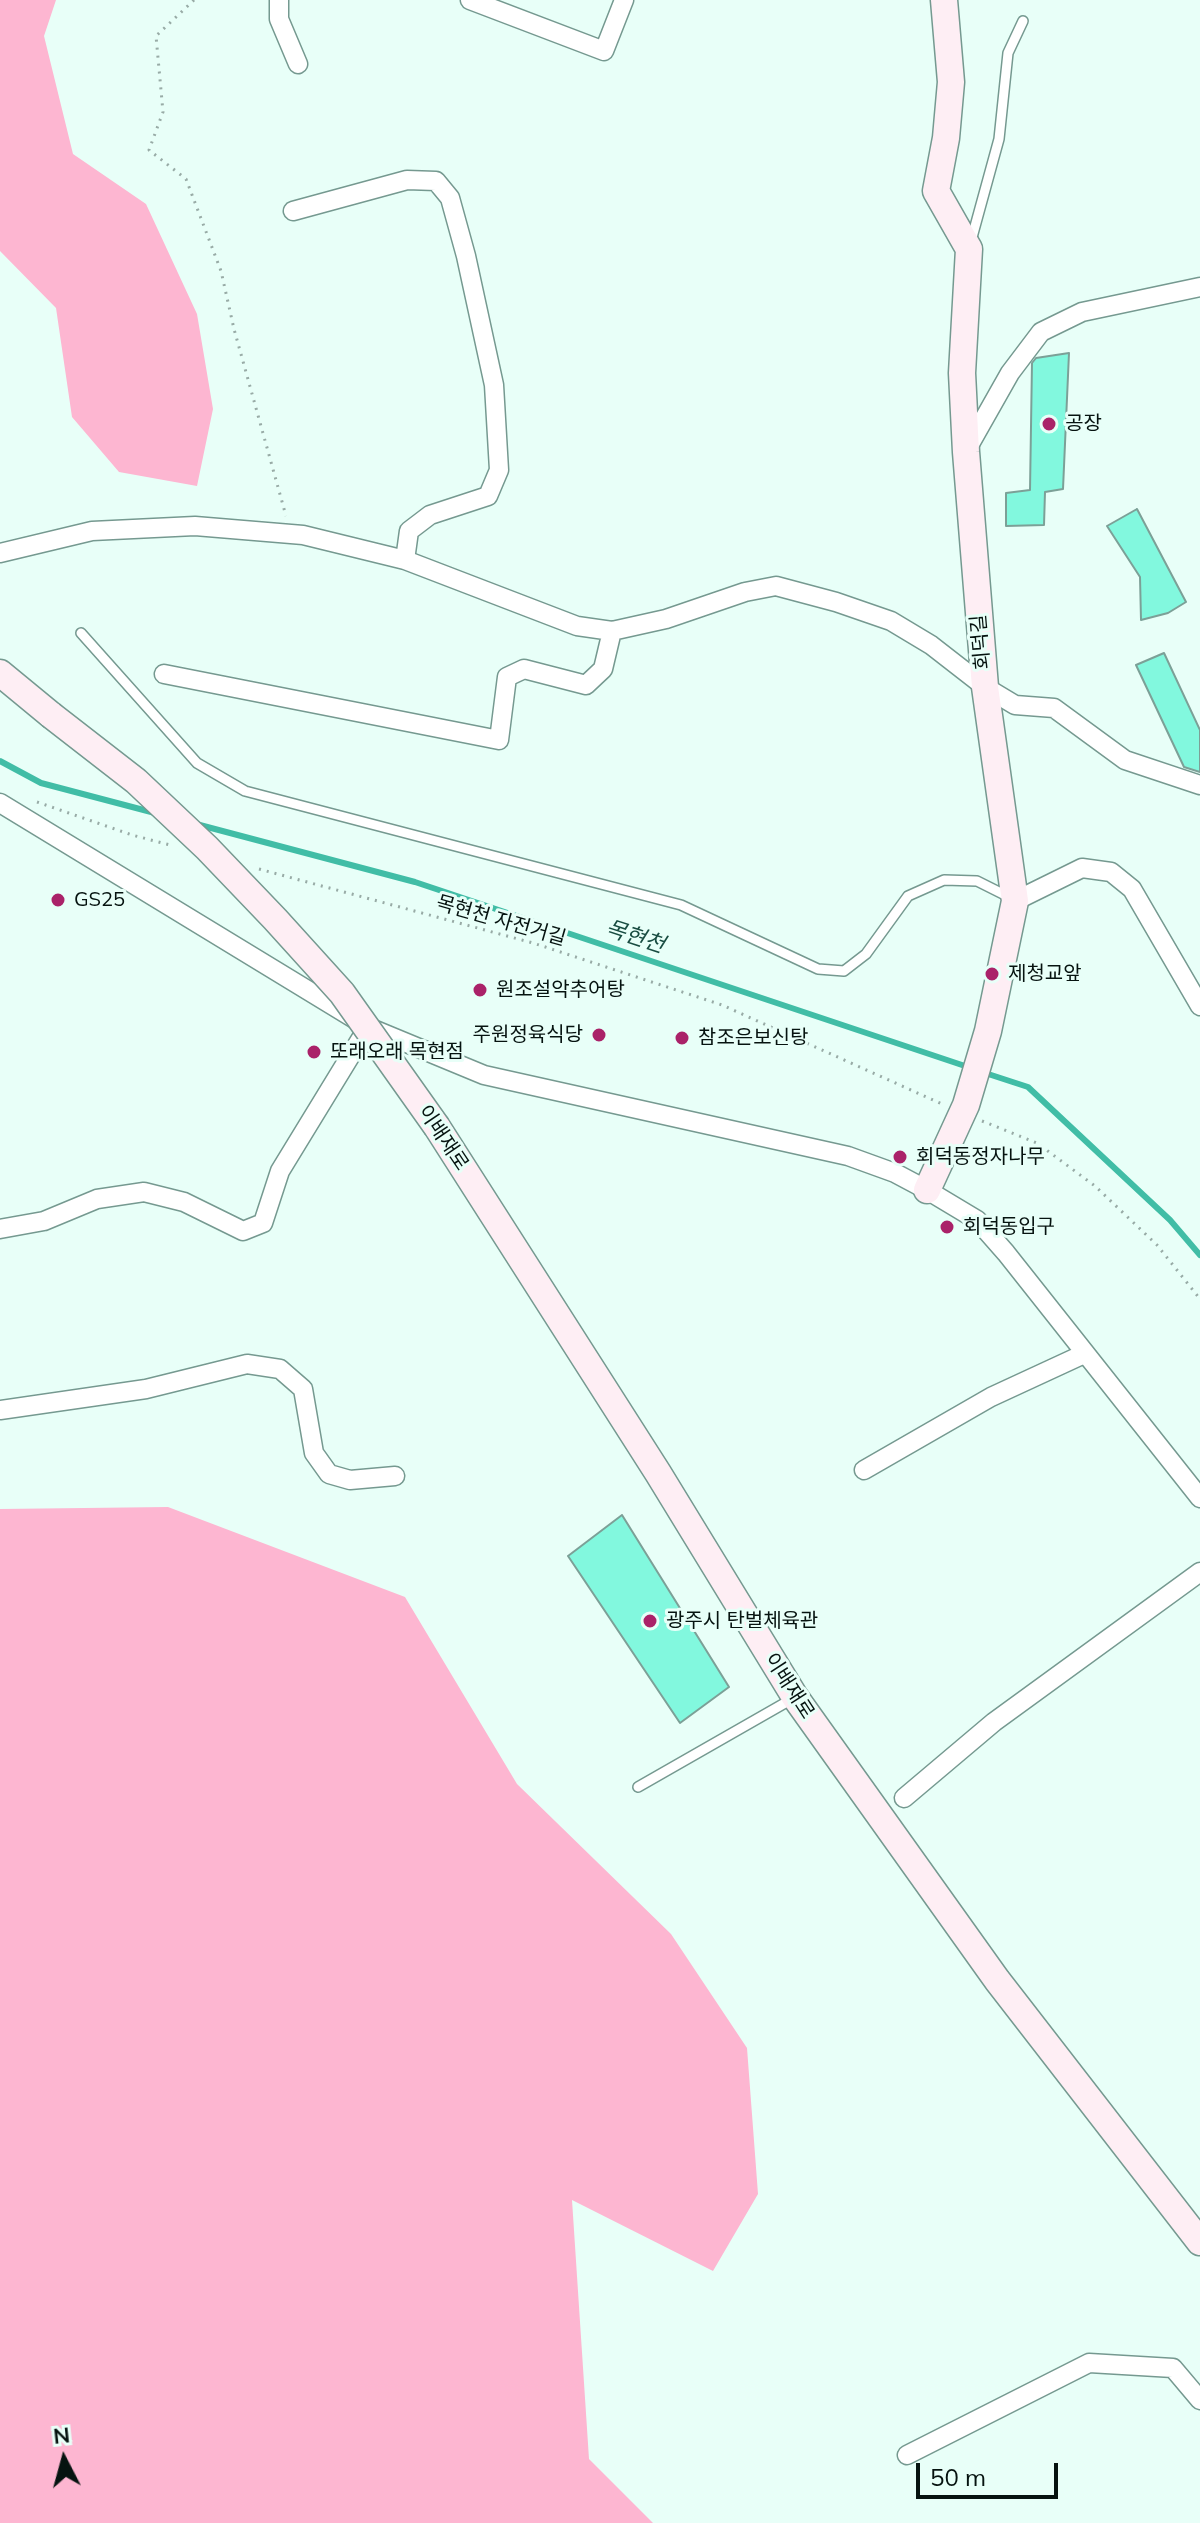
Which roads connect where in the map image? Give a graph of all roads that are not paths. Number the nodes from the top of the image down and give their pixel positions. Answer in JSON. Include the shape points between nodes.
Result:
{"nodes":[{"id":1,"x":279,"y":0,"type":"edge"},
{"id":2,"x":470,"y":0,"type":"edge"},
{"id":3,"x":624,"y":0,"type":"edge"},
{"id":4,"x":944,"y":0,"type":"edge"},
{"id":5,"x":1023,"y":21,"type":"dead end"},
{"id":6,"x":298,"y":64,"type":"dead end"},
{"id":7,"x":293,"y":211,"type":"dead end"},
{"id":8,"x":969,"y":249,"type":"junction"},
{"id":9,"x":1200,"y":287,"type":"edge"},
{"id":10,"x":966,"y":452,"type":"junction"},
{"id":11,"x":0,"y":553,"type":"edge"},
{"id":12,"x":405,"y":560,"type":"junction"},
{"id":13,"x":612,"y":631,"type":"junction"},
{"id":14,"x":81,"y":633,"type":"dead end"},
{"id":15,"x":0,"y":673,"type":"edge"},
{"id":16,"x":164,"y":674,"type":"dead end"},
{"id":17,"x":985,"y":687,"type":"junction"},
{"id":18,"x":1200,"y":785,"type":"edge"},
{"id":19,"x":0,"y":803,"type":"edge"},
{"id":20,"x":1015,"y":901,"type":"junction"},
{"id":21,"x":1200,"y":1006,"type":"edge"},
{"id":22,"x":368,"y":1027,"type":"junction"},
{"id":23,"x":927,"y":1190,"type":"junction"},
{"id":24,"x":0,"y":1229,"type":"edge"},
{"id":25,"x":1084,"y":1354,"type":"junction"},
{"id":26,"x":0,"y":1410,"type":"edge"},
{"id":27,"x":864,"y":1470,"type":"dead end"},
{"id":28,"x":395,"y":1476,"type":"dead end"},
{"id":29,"x":1200,"y":1498,"type":"edge"},
{"id":30,"x":1200,"y":1572,"type":"edge"},
{"id":31,"x":795,"y":1697,"type":"junction"},
{"id":32,"x":638,"y":1787,"type":"dead end"},
{"id":33,"x":904,"y":1798,"type":"dead end"},
{"id":34,"x":1200,"y":2242,"type":"edge"},
{"id":35,"x":1200,"y":2400,"type":"edge"},
{"id":36,"x":907,"y":2455,"type":"dead end"}],
"edges":[{"from":1,"to":6,"type":"street","via":[[279,19]]},
{"from":2,"to":3,"type":"street","via":[[604,51]]},
{"from":4,"to":8,"type":"main road","via":[[951,82],[936,191]]},
{"from":5,"to":8,"type":"lane","via":[[1008,53],[999,139]]},
{"from":7,"to":12,"type":"street","via":[[407,180],[436,181],[450,198],[494,385],[499,470],[488,496],[430,515],[409,531]]},
{"from":8,"to":10,"type":"main road","name":"회덕길","via":[[962,373]]},
{"from":9,"to":10,"type":"street","via":[[1082,312],[1041,332],[1010,373]]},
{"from":10,"to":17,"type":"main road","name":"회덕길"},
{"from":11,"to":12,"type":"street","via":[[92,531],[195,526],[291,534]]},
{"from":12,"to":13,"type":"street","via":[[577,626]]},
{"from":13,"to":16,"type":"street","via":[[603,669],[586,685],[524,669],[507,677],[499,740]]},
{"from":13,"to":17,"type":"street","via":[[776,586],[891,621]]},
{"from":14,"to":20,"type":"lane","via":[[197,763],[245,791],[681,905],[818,969],[844,971],[866,954],[908,896],[944,880],[977,881]]},
{"from":15,"to":31,"type":"main road","name":"이배재로","bridge":true,"via":[[136,781],[207,848],[342,993],[437,1127]]},
{"from":17,"to":18,"type":"street","via":[[1015,705],[1054,708],[1125,760]]},
{"from":17,"to":20,"type":"main road","name":"회덕길"},
{"from":19,"to":22,"type":"street"},
{"from":20,"to":21,"type":"street","via":[[1082,868],[1111,872],[1132,889]]},
{"from":20,"to":23,"type":"main road","name":"회덕길","via":[[988,1031],[964,1109]]},
{"from":22,"to":23,"type":"street","via":[[484,1075],[848,1156]]},
{"from":22,"to":24,"type":"street","via":[[280,1171],[263,1223],[243,1231],[184,1202],[144,1192],[97,1199],[44,1221]]},
{"from":23,"to":25,"type":"street","via":[[977,1220]]},
{"from":25,"to":27,"type":"street","via":[[991,1397]]},
{"from":25,"to":29,"type":"street"},
{"from":26,"to":28,"type":"street","via":[[146,1389],[247,1364],[280,1369],[303,1389],[314,1453],[329,1474],[350,1480]]},
{"from":30,"to":33,"type":"street","via":[[994,1722]]},
{"from":31,"to":32,"type":"lane"},
{"from":31,"to":34,"type":"main road","name":"이배재로","via":[[997,1980]]},
{"from":35,"to":36,"type":"street","via":[[1173,2368],[1089,2363]]}]}
